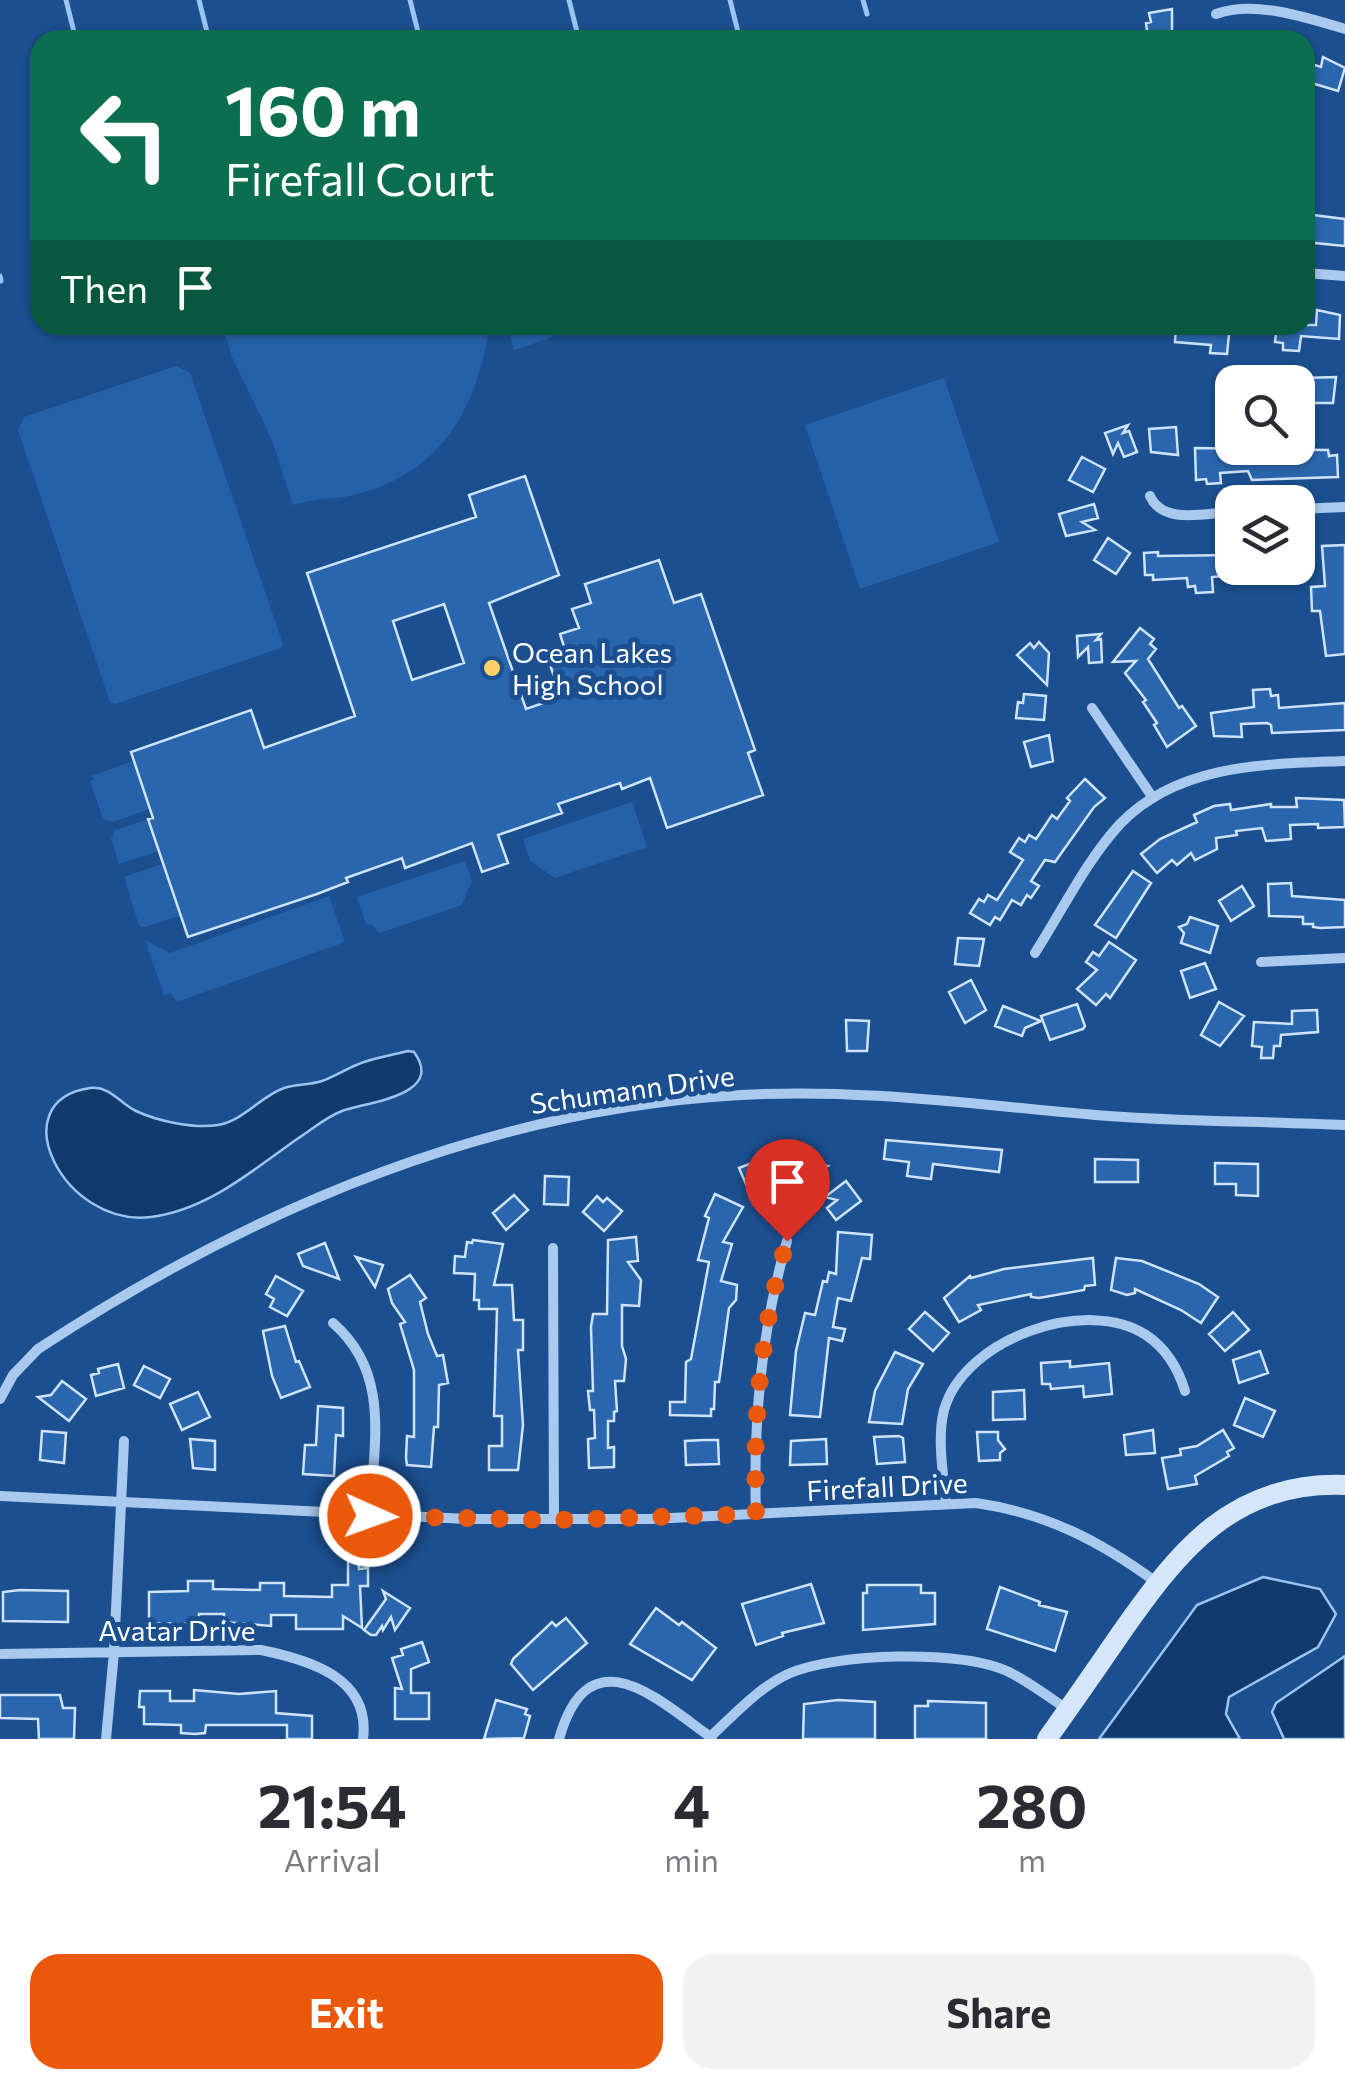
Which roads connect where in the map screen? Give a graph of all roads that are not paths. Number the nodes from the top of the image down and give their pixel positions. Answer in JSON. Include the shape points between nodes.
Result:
{"nodes":[{"id":1,"x":1216,"y":14,"type":"dead end"},
{"id":2,"x":1345,"y":28,"type":"edge"},
{"id":3,"x":1315,"y":274,"type":"edge"},
{"id":4,"x":1345,"y":276,"type":"edge"},
{"id":5,"x":1150,"y":496,"type":"dead end"},
{"id":6,"x":1345,"y":507,"type":"edge"},
{"id":7,"x":1315,"y":508,"type":"edge"},
{"id":8,"x":1215,"y":513,"type":"edge"},
{"id":9,"x":1092,"y":708,"type":"dead end"},
{"id":10,"x":1345,"y":761,"type":"edge"},
{"id":11,"x":1153,"y":798,"type":"junction"},
{"id":12,"x":1035,"y":953,"type":"dead end"},
{"id":13,"x":1345,"y":958,"type":"edge"},
{"id":14,"x":1261,"y":962,"type":"dead end"},
{"id":15,"x":1345,"y":1125,"type":"edge"},
{"id":16,"x":787,"y":1241,"type":"dead end"},
{"id":17,"x":553,"y":1248,"type":"dead end"},
{"id":18,"x":332,"y":1323,"type":"dead end"},
{"id":19,"x":1185,"y":1391,"type":"dead end"},
{"id":20,"x":0,"y":1399,"type":"edge"},
{"id":21,"x":124,"y":1441,"type":"dead end"},
{"id":22,"x":1345,"y":1485,"type":"edge"},
{"id":23,"x":0,"y":1496,"type":"edge"},
{"id":24,"x":121,"y":1501,"type":"junction"},
{"id":25,"x":946,"y":1502,"type":"junction"},
{"id":26,"x":756,"y":1514,"type":"junction"},
{"id":27,"x":370,"y":1516,"type":"junction"},
{"id":28,"x":554,"y":1520,"type":"junction"},
{"id":29,"x":1156,"y":1582,"type":"junction"},
{"id":30,"x":114,"y":1652,"type":"junction"},
{"id":31,"x":0,"y":1654,"type":"edge"},
{"id":32,"x":1068,"y":1710,"type":"junction"},
{"id":33,"x":711,"y":1738,"type":"edge"},
{"id":34,"x":106,"y":1739,"type":"edge"},
{"id":35,"x":364,"y":1739,"type":"edge"},
{"id":36,"x":558,"y":1739,"type":"edge"},
{"id":37,"x":1047,"y":1739,"type":"edge"}],
"edges":[{"from":1,"to":2,"type":"street","via":[[1254,2]]},
{"from":3,"to":4,"type":"street"},
{"from":5,"to":8,"type":"street","via":[[1173,516]]},
{"from":6,"to":7,"type":"street"},
{"from":9,"to":11,"type":"street"},
{"from":10,"to":11,"type":"street","via":[[1232,768]]},
{"from":11,"to":12,"type":"street","via":[[1107,839]]},
{"from":13,"to":14,"type":"street"},
{"from":15,"to":20,"type":"street","name":"Schumann Drive","via":[[1100,1116],[832,1093],[706,1098],[566,1116],[423,1155],[262,1223],[38,1349]]},
{"from":16,"to":26,"type":"street","via":[[760,1369]]},
{"from":17,"to":28,"type":"street"},
{"from":18,"to":27,"type":"street","via":[[358,1349],[372,1380]]},
{"from":19,"to":25,"type":"street","via":[[1161,1347],[1117,1323],[1091,1321],[1015,1335],[973,1364],[944,1410]]},
{"from":21,"to":24,"type":"street"},
{"from":22,"to":29,"type":"street","via":[[1285,1492],[1233,1513],[1193,1540]]},
{"from":23,"to":24,"type":"street","name":"Firefall Drive"},
{"from":24,"to":27,"type":"street","name":"Firefall Drive"},
{"from":24,"to":30,"type":"street"},
{"from":25,"to":26,"type":"street","name":"Firefall Drive"},
{"from":25,"to":29,"type":"street","name":"Firefall Drive","via":[[1052,1520]]},
{"from":26,"to":28,"type":"street","name":"Firefall Drive"},
{"from":27,"to":28,"type":"street","name":"Firefall Drive"},
{"from":29,"to":32,"type":"street"},
{"from":30,"to":31,"type":"street","name":"Avatar Drive"},
{"from":30,"to":34,"type":"street"},
{"from":30,"to":35,"type":"street","name":"Avatar Drive","via":[[261,1650],[303,1661],[354,1692]]},
{"from":32,"to":33,"type":"street","via":[[1008,1671],[977,1663],[834,1660],[774,1681]]},
{"from":32,"to":37,"type":"street"},
{"from":33,"to":36,"type":"street","via":[[637,1685],[611,1681],[586,1691],[571,1707]]}]}
